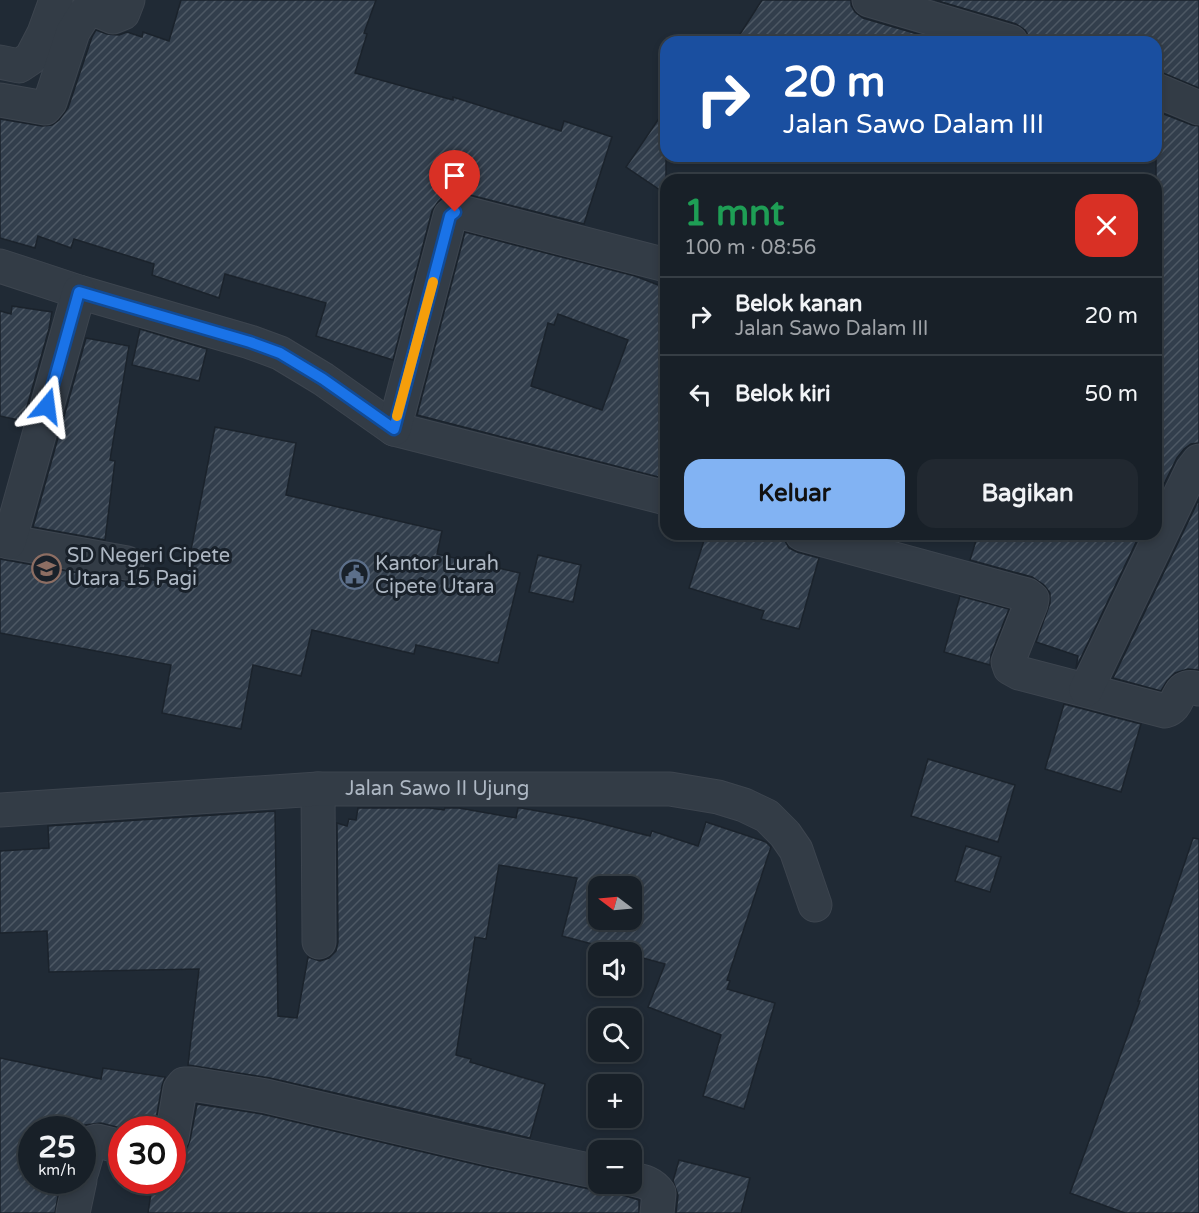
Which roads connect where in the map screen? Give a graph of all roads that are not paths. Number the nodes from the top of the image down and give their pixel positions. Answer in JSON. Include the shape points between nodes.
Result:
{"nodes":[{"id":1,"x":56,"y":0,"type":"edge"},
{"id":2,"x":128,"y":0,"type":"edge"},
{"id":3,"x":869,"y":0,"type":"edge"},
{"id":4,"x":991,"y":36,"type":"edge"},
{"id":5,"x":0,"y":62,"type":"edge"},
{"id":6,"x":1162,"y":93,"type":"edge"},
{"id":7,"x":0,"y":100,"type":"edge"},
{"id":8,"x":1199,"y":108,"type":"edge"},
{"id":9,"x":660,"y":262,"type":"edge"},
{"id":10,"x":0,"y":266,"type":"edge"},
{"id":11,"x":79,"y":292,"type":"junction"},
{"id":12,"x":394,"y":429,"type":"junction"},
{"id":13,"x":1199,"y":461,"type":"edge"},
{"id":14,"x":660,"y":496,"type":"edge"},
{"id":15,"x":1162,"y":532,"type":"edge"},
{"id":16,"x":824,"y":540,"type":"edge"},
{"id":17,"x":1158,"y":540,"type":"edge"},
{"id":18,"x":4,"y":541,"type":"edge"},
{"id":19,"x":127,"y":563,"type":"dead end"},
{"id":20,"x":1199,"y":689,"type":"edge"},
{"id":21,"x":1086,"y":690,"type":"junction"},
{"id":22,"x":318,"y":789,"type":"junction"},
{"id":23,"x":0,"y":810,"type":"edge"},
{"id":24,"x":815,"y":905,"type":"dead end"},
{"id":25,"x":319,"y":942,"type":"dead end"},
{"id":26,"x":176,"y":1116,"type":"edge"},
{"id":27,"x":588,"y":1170,"type":"edge"},
{"id":28,"x":642,"y":1181,"type":"edge"},
{"id":29,"x":77,"y":1194,"type":"edge"},
{"id":30,"x":73,"y":1213,"type":"edge"},
{"id":31,"x":657,"y":1213,"type":"edge"}],
"edges":[{"from":1,"to":5,"type":"street","via":[[31,58],[19,66]]},
{"from":2,"to":7,"type":"street","via":[[123,13],[113,17],[96,10],[85,13],[73,32],[45,108]]},
{"from":3,"to":4,"type":"street"},
{"from":6,"to":8,"type":"street"},
{"from":9,"to":12,"type":"street","via":[[455,212],[450,216]]},
{"from":10,"to":11,"type":"street"},
{"from":11,"to":12,"type":"street","via":[[280,353]]},
{"from":11,"to":18,"type":"street"},
{"from":12,"to":14,"type":"street"},
{"from":13,"to":15,"type":"street"},
{"from":16,"to":21,"type":"street","via":[[1027,595],[1031,604],[1008,662],[1010,668]]},
{"from":17,"to":21,"type":"street"},
{"from":18,"to":19,"type":"street"},
{"from":20,"to":21,"type":"street","via":[[1186,687],[1171,710],[1165,711]]},
{"from":22,"to":23,"type":"street","name":"Jalan Sawo II Ujung"},
{"from":22,"to":24,"type":"street","name":"Jalan Sawo II Ujung","via":[[670,789],[718,797],[767,816],[785,834],[796,850]]},
{"from":22,"to":25,"type":"street"},
{"from":26,"to":27,"type":"street","via":[[180,1089],[184,1084],[192,1084],[266,1096]]},
{"from":28,"to":31,"type":"street","via":[[659,1193]]},
{"from":29,"to":30,"type":"street"}]}
